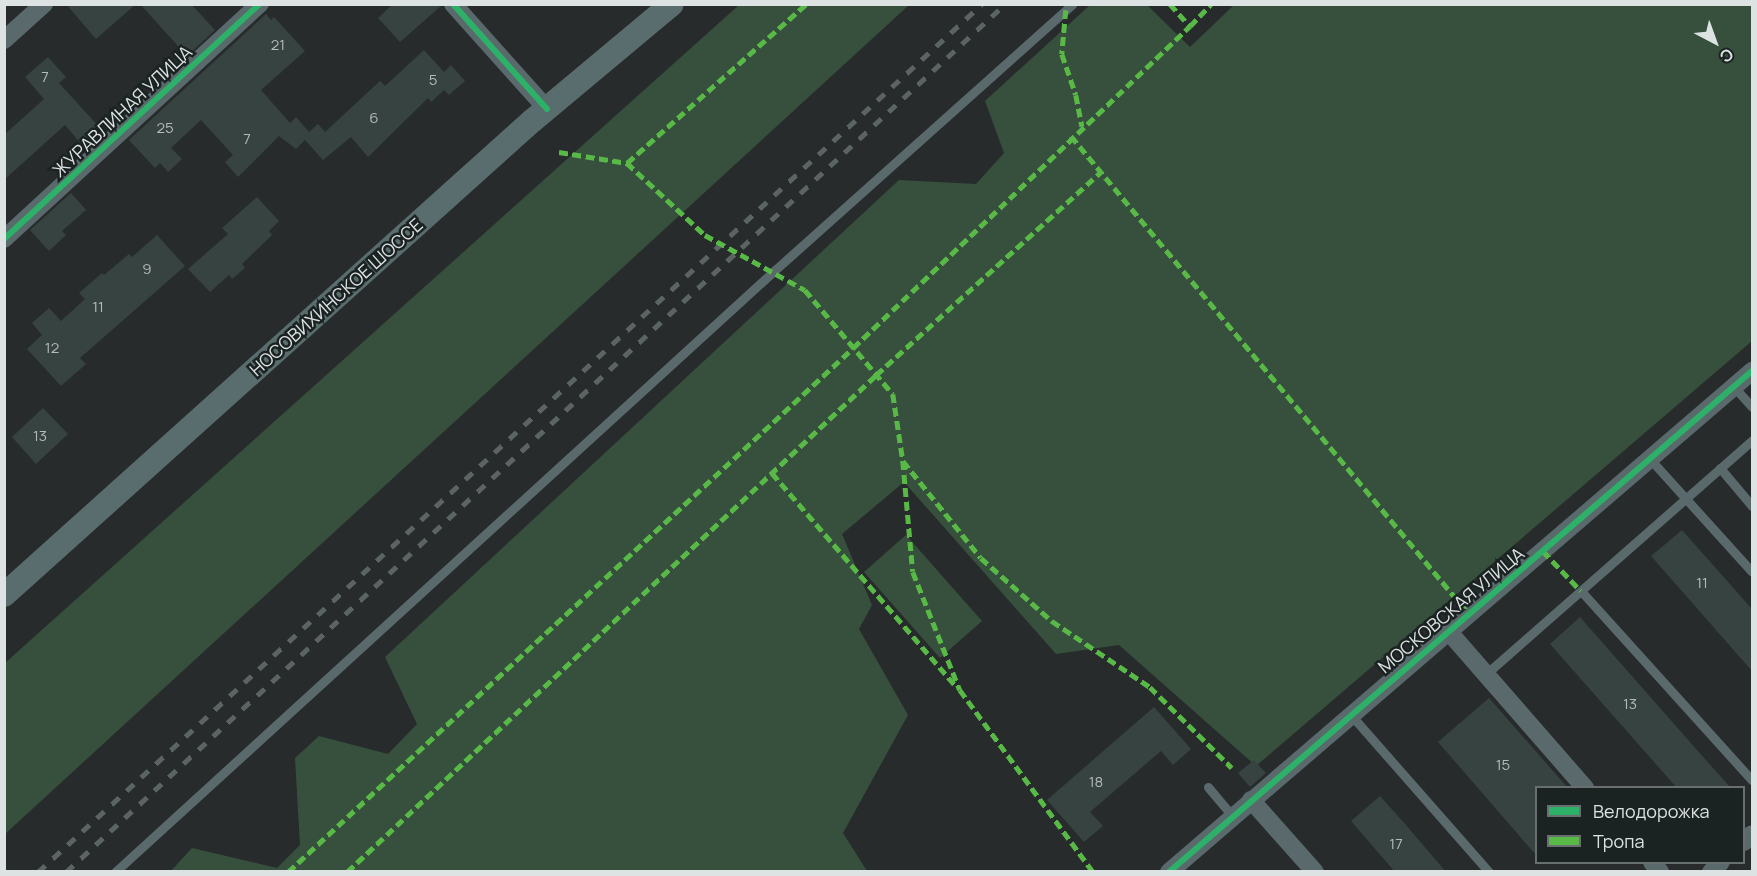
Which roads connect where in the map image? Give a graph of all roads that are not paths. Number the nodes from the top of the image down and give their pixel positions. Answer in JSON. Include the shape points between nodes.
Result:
{"nodes":[{"id":1,"x":44,"y":4,"type":"edge"},
{"id":2,"x":260,"y":4,"type":"edge"},
{"id":3,"x":453,"y":4,"type":"edge"},
{"id":4,"x":672,"y":4,"type":"edge"},
{"id":5,"x":1072,"y":4,"type":"edge"},
{"id":6,"x":4,"y":40,"type":"edge"},
{"id":7,"x":547,"y":109,"type":"junction"},
{"id":8,"x":4,"y":239,"type":"edge"},
{"id":9,"x":1752,"y":371,"type":"edge"},
{"id":10,"x":1734,"y":387,"type":"junction"},
{"id":11,"x":1752,"y":407,"type":"edge"},
{"id":12,"x":1752,"y":440,"type":"edge"},
{"id":13,"x":1650,"y":459,"type":"junction"},
{"id":14,"x":1720,"y":468,"type":"junction"},
{"id":15,"x":1686,"y":498,"type":"junction"},
{"id":16,"x":1752,"y":506,"type":"edge"},
{"id":17,"x":1752,"y":572,"type":"edge"},
{"id":18,"x":1581,"y":591,"type":"junction"},
{"id":19,"x":4,"y":595,"type":"edge"},
{"id":20,"x":1449,"y":632,"type":"junction"},
{"id":21,"x":1486,"y":674,"type":"junction"},
{"id":22,"x":1351,"y":714,"type":"junction"},
{"id":23,"x":1752,"y":780,"type":"edge"},
{"id":24,"x":1583,"y":786,"type":"edge"},
{"id":25,"x":1208,"y":787,"type":"dead end"},
{"id":26,"x":1251,"y":800,"type":"junction"},
{"id":27,"x":1232,"y":816,"type":"junction"},
{"id":28,"x":115,"y":872,"type":"edge"},
{"id":29,"x":1168,"y":872,"type":"edge"},
{"id":30,"x":1315,"y":872,"type":"edge"},
{"id":31,"x":1489,"y":872,"type":"edge"}],
"edges":[{"from":1,"to":6,"type":"street"},
{"from":2,"to":8,"type":"street","name":"ЖУРАВЛИНАЯ УЛИЦА"},
{"from":3,"to":7,"type":"street"},
{"from":4,"to":7,"type":"main road","name":"НОСОВИХИНСКОЕ ШОССЕ"},
{"from":5,"to":28,"type":"lane"},
{"from":7,"to":19,"type":"main road","name":"НОСОВИХИНСКОЕ ШОССЕ"},
{"from":9,"to":10,"type":"street","name":"МОСКОВСКАЯ УЛИЦА"},
{"from":10,"to":11,"type":"lane"},
{"from":10,"to":13,"type":"street","name":"МОСКОВСКАЯ УЛИЦА"},
{"from":12,"to":14,"type":"lane"},
{"from":13,"to":15,"type":"lane"},
{"from":13,"to":20,"type":"street","name":"МОСКОВСКАЯ УЛИЦА"},
{"from":14,"to":15,"type":"lane"},
{"from":14,"to":16,"type":"lane"},
{"from":15,"to":17,"type":"lane"},
{"from":15,"to":18,"type":"lane"},
{"from":18,"to":21,"type":"lane"},
{"from":18,"to":23,"type":"lane"},
{"from":20,"to":21,"type":"street"},
{"from":20,"to":22,"type":"street","name":"МОСКОВСКАЯ УЛИЦА"},
{"from":21,"to":24,"type":"street"},
{"from":22,"to":26,"type":"street","name":"МОСКОВСКАЯ УЛИЦА"},
{"from":22,"to":31,"type":"lane"},
{"from":25,"to":27,"type":"lane"},
{"from":26,"to":27,"type":"street","name":"МОСКОВСКАЯ УЛИЦА"},
{"from":26,"to":30,"type":"street"},
{"from":27,"to":29,"type":"street","name":"МОСКОВСКАЯ УЛИЦА"}]}
